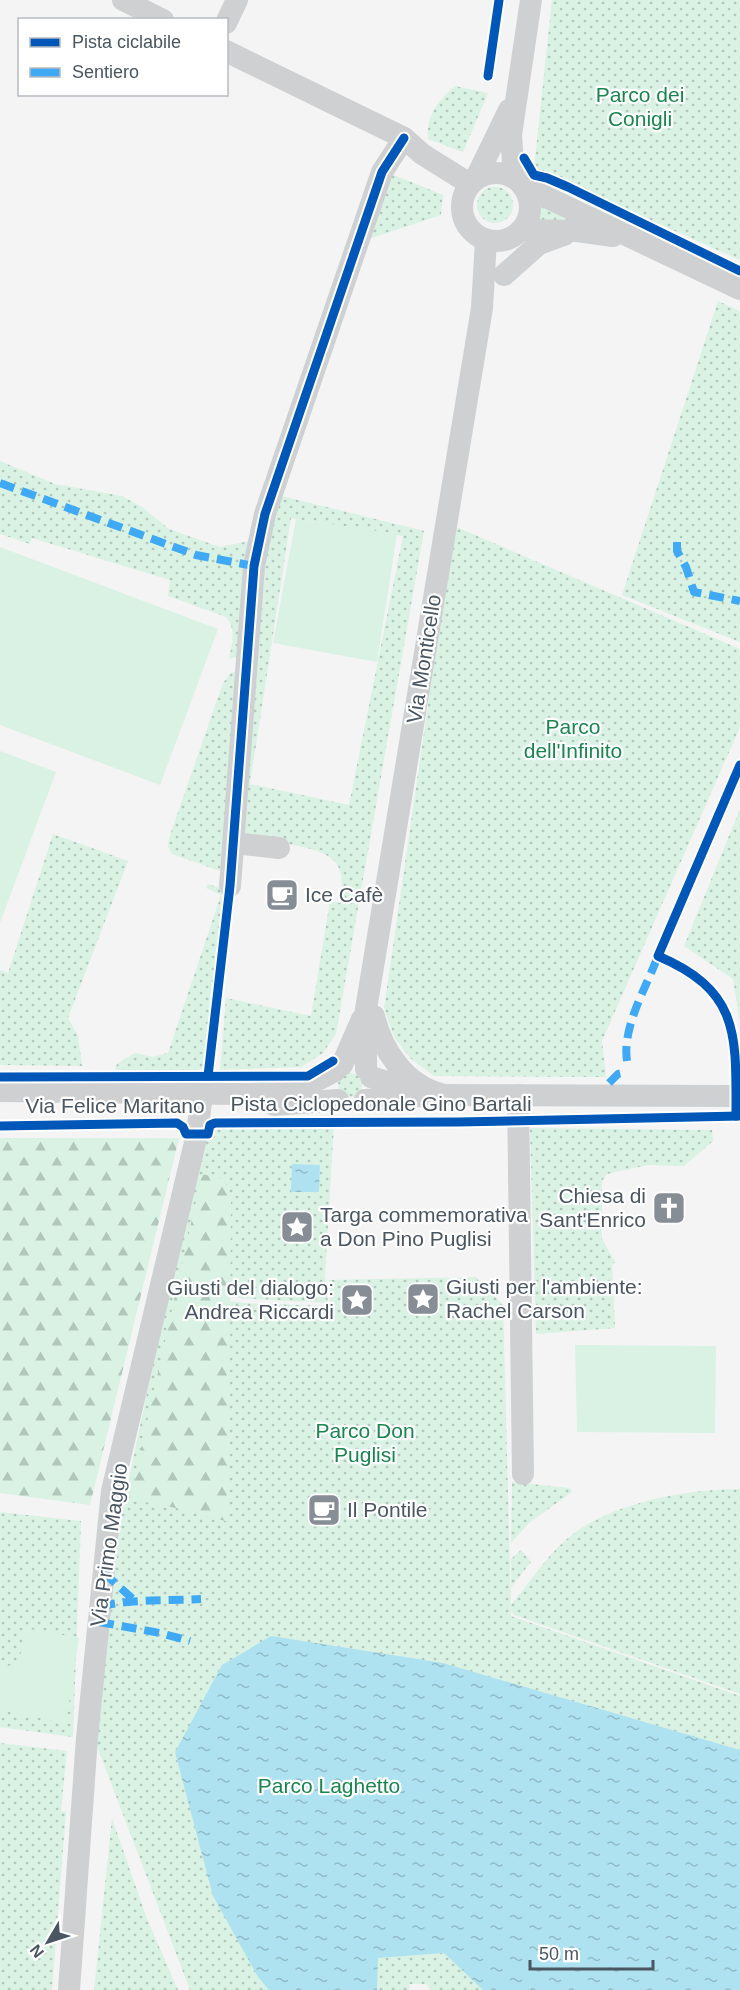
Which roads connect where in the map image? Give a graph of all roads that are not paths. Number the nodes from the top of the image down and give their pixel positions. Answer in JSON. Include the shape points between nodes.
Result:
{"nodes":[{"id":1,"x":123,"y":0,"type":"edge"},
{"id":2,"x":237,"y":0,"type":"edge"},
{"id":3,"x":531,"y":0,"type":"edge"},
{"id":4,"x":159,"y":18,"type":"edge"},
{"id":5,"x":228,"y":19,"type":"edge"},
{"id":6,"x":228,"y":52,"type":"edge"},
{"id":7,"x":516,"y":95,"type":"junction"},
{"id":8,"x":404,"y":138,"type":"junction"},
{"id":9,"x":473,"y":181,"type":"junction"},
{"id":10,"x":519,"y":182,"type":"junction"},
{"id":11,"x":577,"y":231,"type":"junction"},
{"id":12,"x":519,"y":232,"type":"junction"},
{"id":13,"x":486,"y":240,"type":"junction"},
{"id":14,"x":635,"y":241,"type":"junction"},
{"id":15,"x":504,"y":274,"type":"junction"},
{"id":16,"x":740,"y":289,"type":"edge"},
{"id":17,"x":482,"y":308,"type":"junction"},
{"id":18,"x":234,"y":843,"type":"junction"},
{"id":19,"x":279,"y":848,"type":"dead end"},
{"id":20,"x":230,"y":886,"type":"dead end"},
{"id":21,"x":375,"y":955,"type":"junction"},
{"id":22,"x":366,"y":1009,"type":"junction"},
{"id":23,"x":338,"y":1068,"type":"junction"},
{"id":24,"x":369,"y":1073,"type":"junction"},
{"id":25,"x":0,"y":1091,"type":"edge"},
{"id":26,"x":442,"y":1095,"type":"junction"},
{"id":27,"x":518,"y":1095,"type":"junction"},
{"id":28,"x":740,"y":1096,"type":"edge"},
{"id":29,"x":202,"y":1100,"type":"junction"},
{"id":30,"x":338,"y":1100,"type":"junction"},
{"id":31,"x":365,"y":1100,"type":"junction"},
{"id":32,"x":0,"y":1106,"type":"edge"},
{"id":33,"x":523,"y":1474,"type":"dead end"},
{"id":34,"x":69,"y":1990,"type":"edge"}],
"edges":[{"from":1,"to":4,"type":"street"},
{"from":2,"to":5,"type":"street"},
{"from":3,"to":7,"type":"street"},
{"from":6,"to":8,"type":"street"},
{"from":7,"to":9,"type":"street"},
{"from":7,"to":10,"type":"street","via":[[512,135]]},
{"from":8,"to":9,"type":"street","via":[[422,154]]},
{"from":8,"to":18,"type":"street","via":[[382,172],[266,514],[254,566]]},
{"from":9,"to":10,"type":"street","via":[[495,172]]},
{"from":9,"to":13,"type":"street","via":[[462,195],[461,209],[466,225]]},
{"from":10,"to":12,"type":"street","via":[[530,204],[527,222]]},
{"from":10,"to":14,"type":"street"},
{"from":11,"to":12,"type":"street"},
{"from":11,"to":14,"type":"street"},
{"from":11,"to":15,"type":"street","via":[[539,244]]},
{"from":12,"to":13,"type":"street","via":[[507,240]]},
{"from":12,"to":15,"type":"street","name":"Via Monticello"},
{"from":13,"to":17,"type":"street","name":"Via Monticello"},
{"from":14,"to":16,"type":"street"},
{"from":15,"to":17,"type":"street","name":"Via Monticello"},
{"from":17,"to":21,"type":"street","name":"Via Monticello"},
{"from":18,"to":19,"type":"street"},
{"from":18,"to":20,"type":"street"},
{"from":21,"to":22,"type":"street","name":"Via Monticello"},
{"from":21,"to":26,"type":"street","via":[[373,1010],[383,1046],[415,1081]]},
{"from":22,"to":23,"type":"street","name":"Via Monticello"},
{"from":22,"to":24,"type":"street","name":"Via Monticello"},
{"from":23,"to":24,"type":"street","via":[[359,1064]]},
{"from":23,"to":29,"type":"street","name":"Via Felice Maritano","via":[[294,1090]]},
{"from":23,"to":30,"type":"street","via":[[330,1081]]},
{"from":24,"to":26,"type":"street","via":[[396,1086]]},
{"from":24,"to":31,"type":"street","via":[[370,1093]]},
{"from":25,"to":29,"type":"street","name":"Via Felice Maritano"},
{"from":26,"to":27,"type":"street"},
{"from":26,"to":31,"type":"street"},
{"from":27,"to":28,"type":"street"},
{"from":27,"to":33,"type":"street"},
{"from":29,"to":30,"type":"street","name":"Via Felice Maritano","via":[[298,1104]]},
{"from":29,"to":32,"type":"street","name":"Via Felice Maritano"},
{"from":29,"to":34,"type":"street","name":"Via Primo Maggio","via":[[112,1491],[87,1738]]},
{"from":30,"to":31,"type":"street","via":[[352,1105]]}]}
